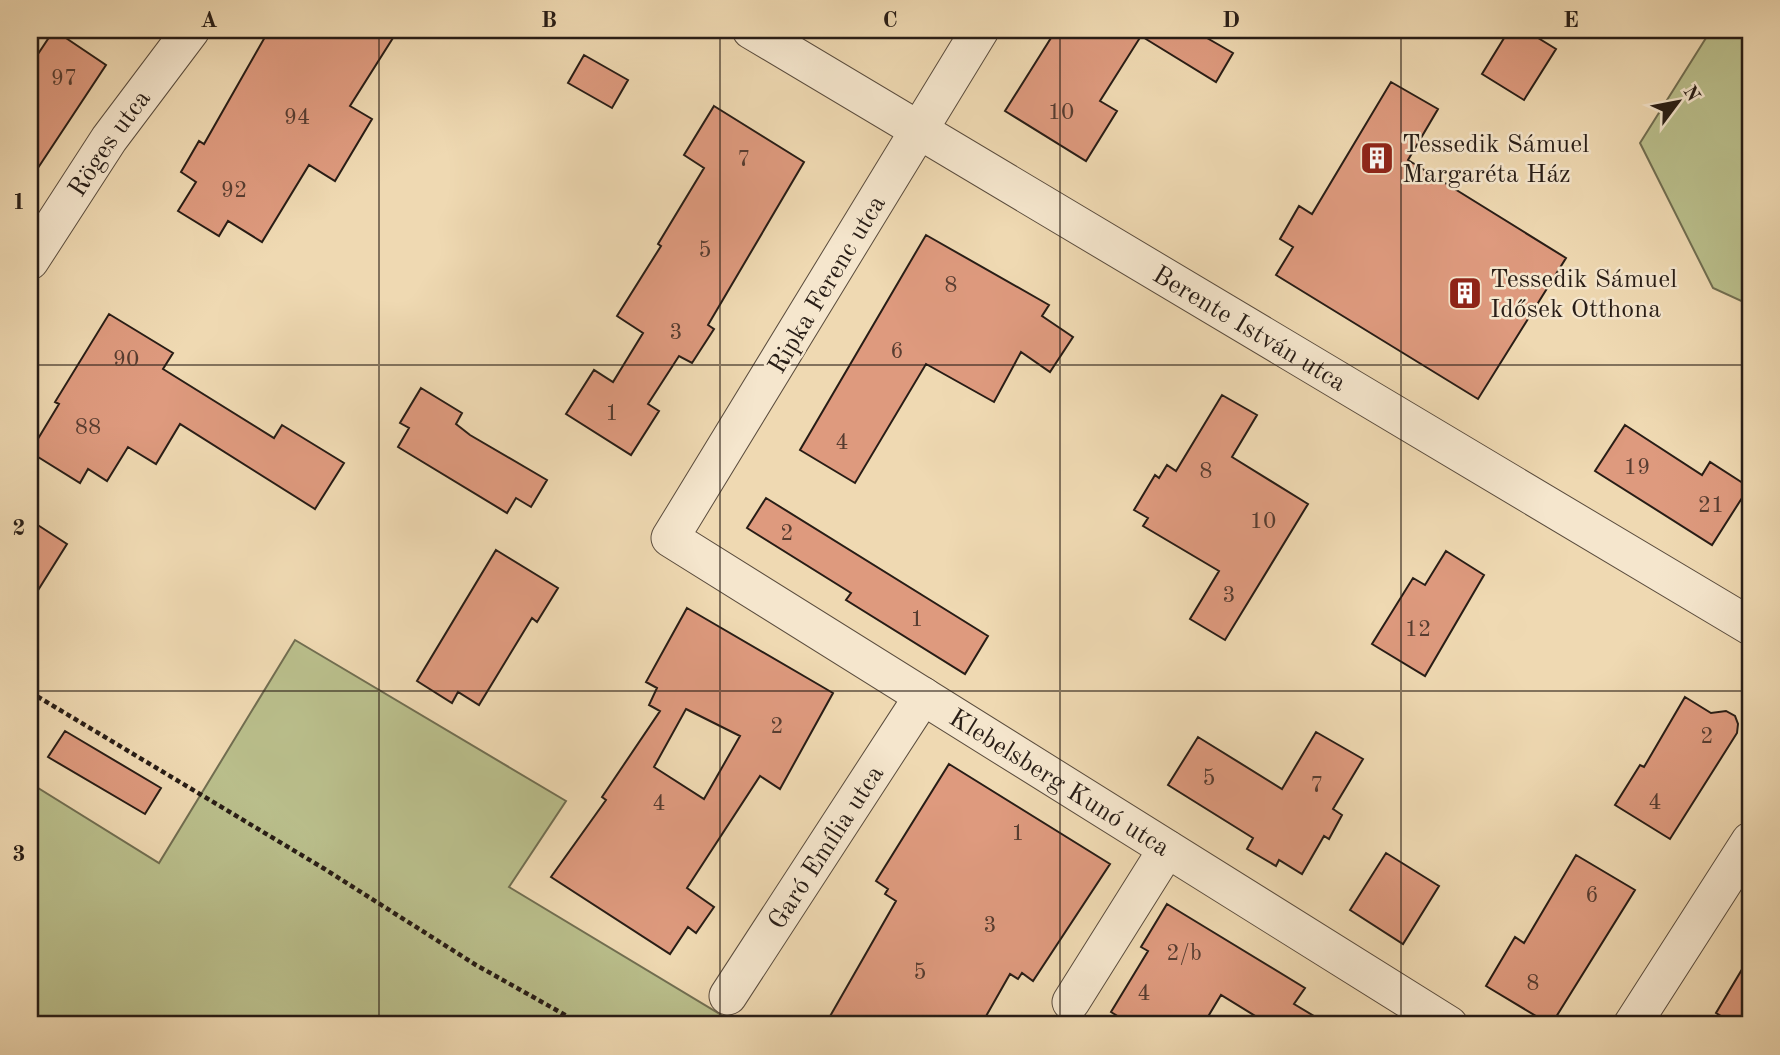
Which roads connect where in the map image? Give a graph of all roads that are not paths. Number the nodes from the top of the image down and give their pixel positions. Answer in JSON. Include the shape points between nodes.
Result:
{"nodes":[{"id":1,"x":191,"y":30,"type":"edge"},
{"id":2,"x":751,"y":30,"type":"edge"},
{"id":3,"x":980,"y":30,"type":"edge"},
{"id":4,"x":919,"y":131,"type":"junction"},
{"id":5,"x":30,"y":261,"type":"edge"},
{"id":6,"x":670,"y":538,"type":"joint"},
{"id":7,"x":1750,"y":626,"type":"edge"},
{"id":8,"x":923,"y":696,"type":"junction"},
{"id":9,"x":1750,"y":842,"type":"edge"},
{"id":10,"x":1167,"y":849,"type":"junction"},
{"id":11,"x":728,"y":996,"type":"dead end"},
{"id":12,"x":1071,"y":1002,"type":"dead end"},
{"id":13,"x":1405,"y":1014,"type":"edge"},
{"id":14,"x":1449,"y":1025,"type":"edge"},
{"id":15,"x":1632,"y":1025,"type":"edge"}],
"edges":[{"from":1,"to":5,"type":"street","name":"Röges utca","via":[[109,139]]},
{"from":2,"to":4,"type":"street","name":"Berente István utca"},
{"from":3,"to":4,"type":"street","name":"Ripka Ferenc utca"},
{"from":4,"to":6,"type":"street","name":"Ripka Ferenc utca"},
{"from":4,"to":7,"type":"street","name":"Berente István utca"},
{"from":6,"to":8,"type":"street","name":"Klebelsberg Kunó utca"},
{"from":8,"to":10,"type":"street","name":"Klebelsberg Kunó utca"},
{"from":8,"to":11,"type":"street","name":"Garó Emília utca"},
{"from":9,"to":15,"type":"street"},
{"from":10,"to":12,"type":"street"},
{"from":10,"to":13,"type":"street","name":"Klebelsberg Kunó utca"},
{"from":13,"to":14,"type":"street","name":"Klebelsberg Kunó utca"}]}
